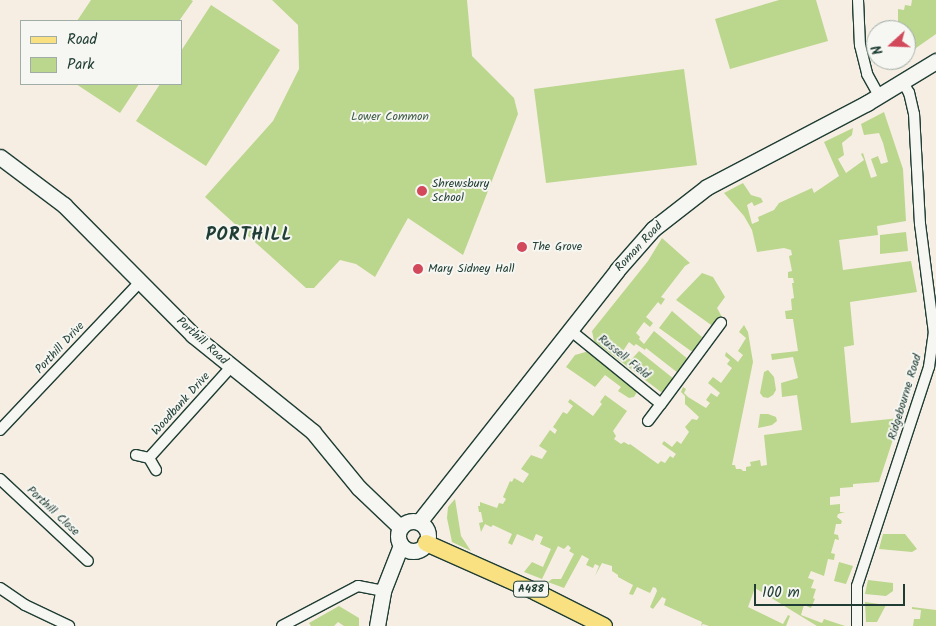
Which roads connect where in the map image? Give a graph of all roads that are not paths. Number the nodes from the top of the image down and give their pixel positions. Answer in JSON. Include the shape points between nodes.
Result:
{"nodes":[{"id":1,"x":858,"y":0,"type":"edge"},
{"id":2,"x":936,"y":61,"type":"edge"},
{"id":3,"x":902,"y":82,"type":"junction"},
{"id":4,"x":879,"y":96,"type":"junction"},
{"id":5,"x":0,"y":157,"type":"edge"},
{"id":6,"x":139,"y":283,"type":"junction"},
{"id":7,"x":721,"y":323,"type":"dead end"},
{"id":8,"x":570,"y":330,"type":"junction"},
{"id":9,"x":231,"y":367,"type":"junction"},
{"id":10,"x":661,"y":404,"type":"junction"},
{"id":11,"x":648,"y":421,"type":"dead end"},
{"id":12,"x":0,"y":430,"type":"edge"},
{"id":13,"x":136,"y":456,"type":"dead end"},
{"id":14,"x":149,"y":458,"type":"junction"},
{"id":15,"x":156,"y":470,"type":"dead end"},
{"id":16,"x":0,"y":480,"type":"edge"},
{"id":17,"x":418,"y":522,"type":"junction"},
{"id":18,"x":400,"y":527,"type":"junction"},
{"id":19,"x":426,"y":543,"type":"junction"},
{"id":20,"x":401,"y":545,"type":"junction"},
{"id":21,"x":88,"y":561,"type":"dead end"},
{"id":22,"x":0,"y":588,"type":"edge"},
{"id":23,"x":383,"y":591,"type":"junction"},
{"id":24,"x":69,"y":626,"type":"edge"},
{"id":25,"x":282,"y":626,"type":"edge"},
{"id":26,"x":377,"y":626,"type":"edge"},
{"id":27,"x":604,"y":626,"type":"edge"},
{"id":28,"x":857,"y":626,"type":"edge"}],
"edges":[{"from":1,"to":4,"type":"street","via":[[860,45],[867,74]]},
{"from":2,"to":3,"type":"main road","name":"Roman Road"},
{"from":3,"to":4,"type":"main road","name":"Roman Road"},
{"from":3,"to":28,"type":"street","name":"Ridgebourne Road","via":[[914,114],[920,224],[934,333],[929,367],[857,586]]},
{"from":4,"to":8,"type":"main road","name":"Roman Road","via":[[698,192],[653,229]]},
{"from":5,"to":6,"type":"main road","name":"Porthill Road","via":[[64,205]]},
{"from":6,"to":9,"type":"main road","name":"Porthill Road"},
{"from":6,"to":12,"type":"street","name":"Porthill Drive"},
{"from":7,"to":10,"type":"street"},
{"from":8,"to":10,"type":"street","name":"Russell Field"},
{"from":8,"to":17,"type":"main road","name":"Roman Road"},
{"from":9,"to":14,"type":"street","name":"Woodbank Drive"},
{"from":9,"to":18,"type":"main road","name":"Porthill Road","via":[[313,432],[359,488]]},
{"from":10,"to":11,"type":"street"},
{"from":13,"to":14,"type":"street"},
{"from":14,"to":15,"type":"street"},
{"from":16,"to":21,"type":"street","name":"Porthill Close"},
{"from":17,"to":18,"type":"main road","via":[[406,522]]},
{"from":17,"to":19,"type":"main road","via":[[426,528]]},
{"from":18,"to":20,"type":"main road","via":[[398,538]]},
{"from":19,"to":20,"type":"main road","via":[[415,551]]},
{"from":19,"to":27,"type":"main road","number":"A488"},
{"from":20,"to":23,"type":"main road"},
{"from":22,"to":24,"type":"street","via":[[25,605]]},
{"from":23,"to":25,"type":"street","via":[[358,586]]},
{"from":23,"to":26,"type":"main road"}]}
